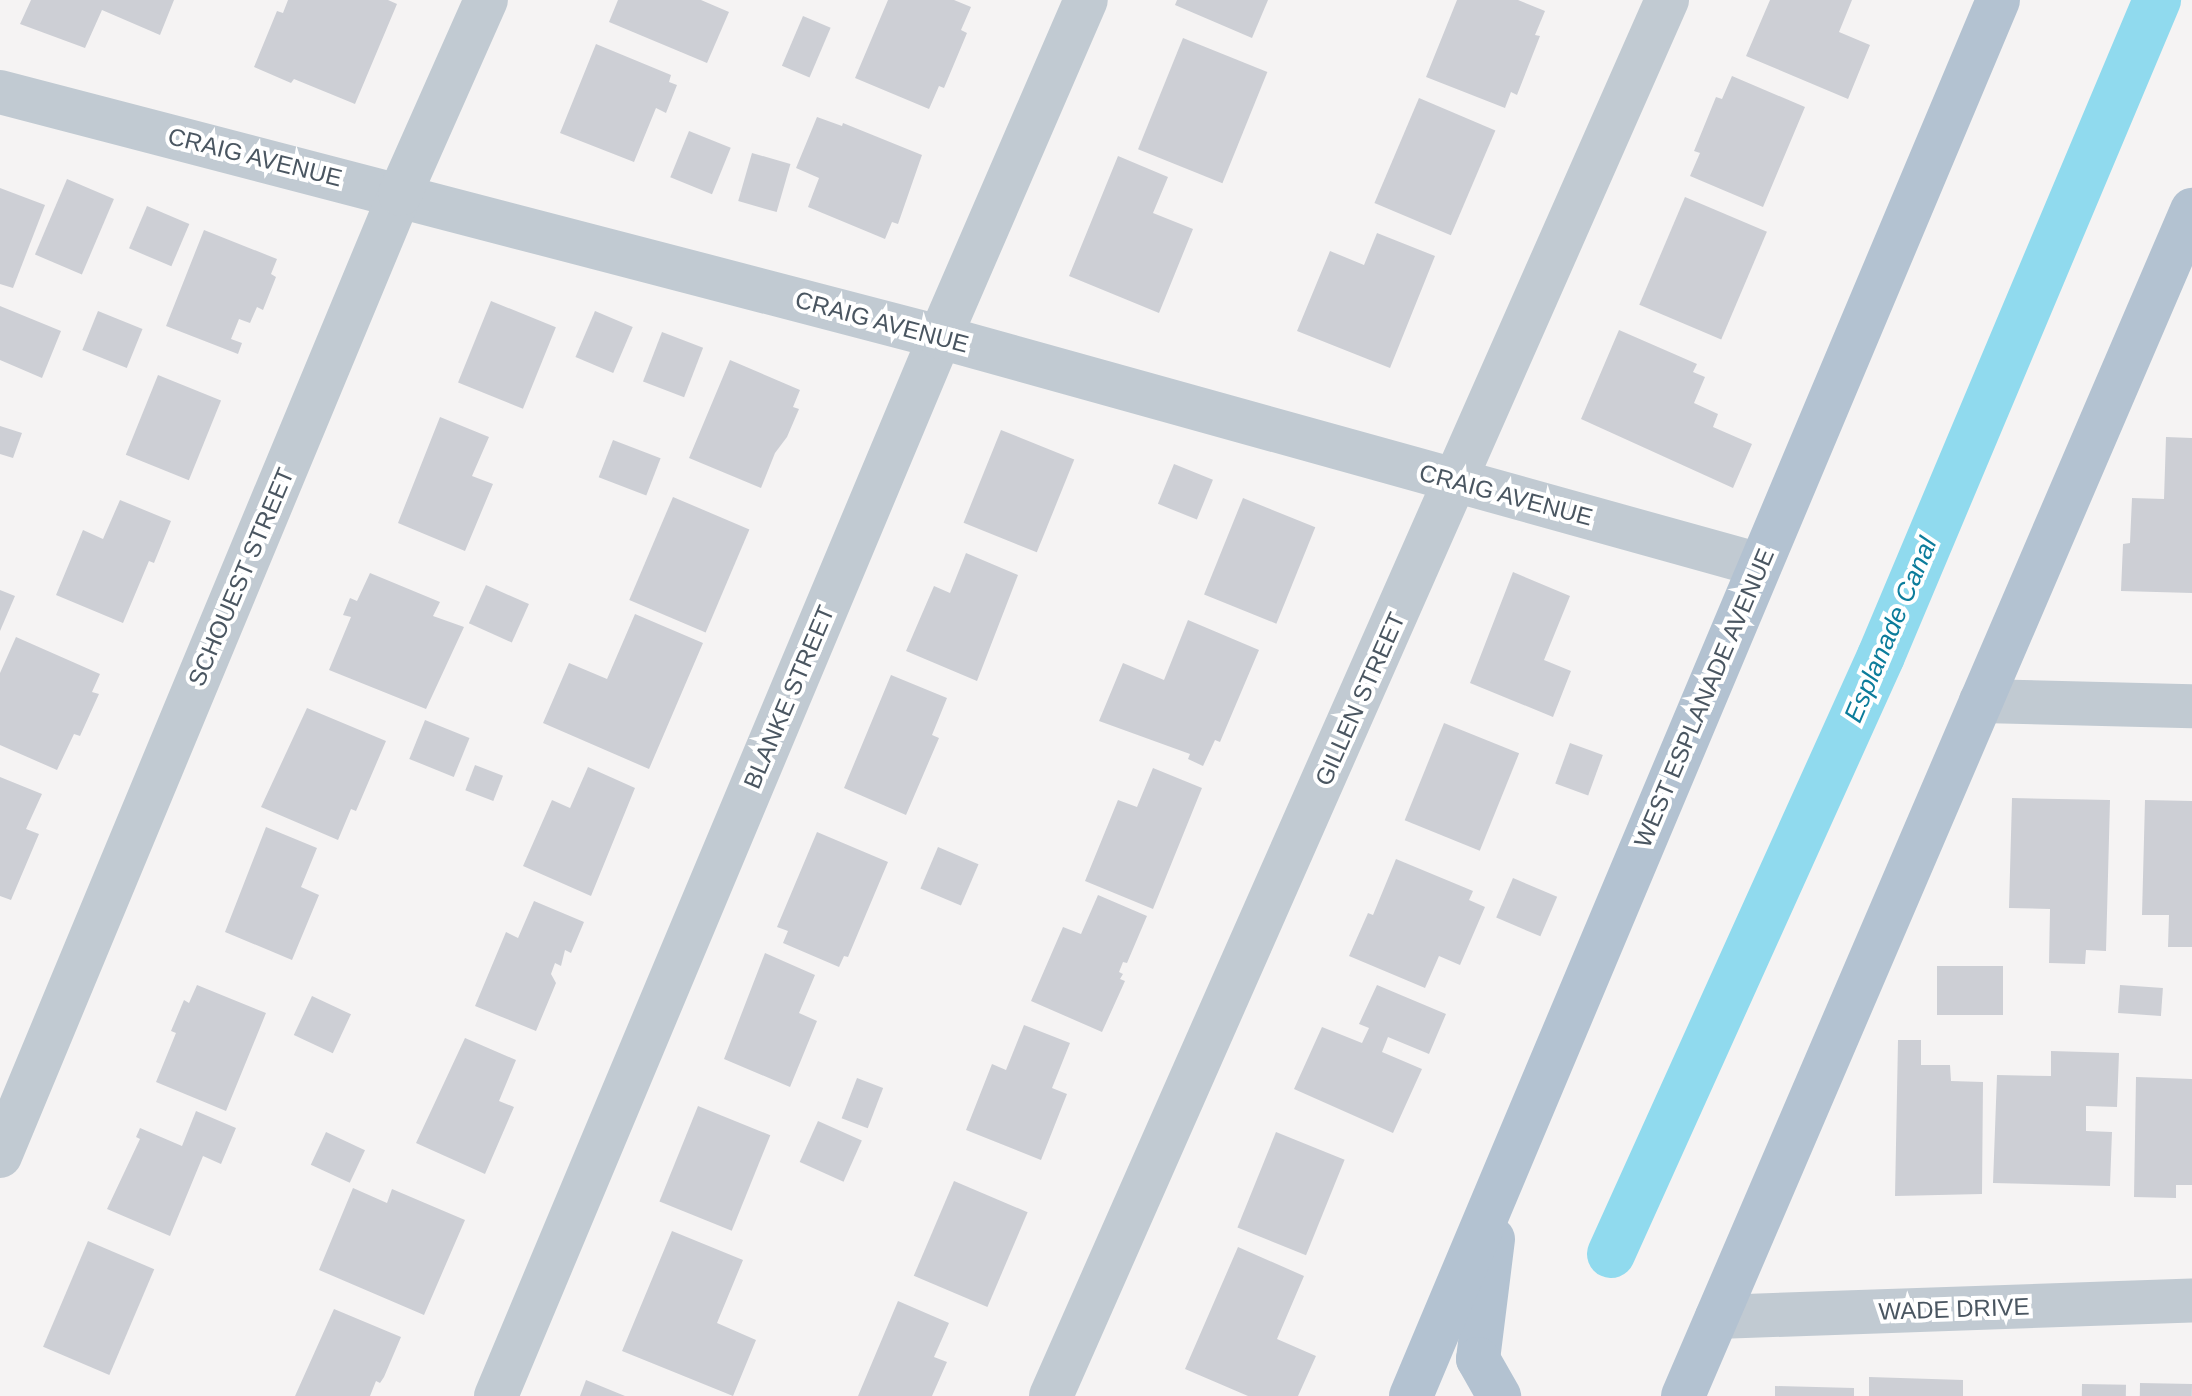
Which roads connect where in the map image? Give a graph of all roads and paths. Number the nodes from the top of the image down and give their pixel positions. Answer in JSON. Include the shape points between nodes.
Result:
{"nodes":[{"id":1,"x":486,"y":0,"type":"edge"},
{"id":2,"x":1086,"y":0,"type":"edge"},
{"id":3,"x":1667,"y":0,"type":"edge"},
{"id":4,"x":1998,"y":0,"type":"edge"},
{"id":5,"x":0,"y":92,"type":"edge"},
{"id":6,"x":400,"y":194,"type":"junction"},
{"id":7,"x":2192,"y":210,"type":"edge"},
{"id":8,"x":940,"y":337,"type":"junction"},
{"id":9,"x":1456,"y":482,"type":"junction"},
{"id":10,"x":1760,"y":565,"type":"junction"},
{"id":11,"x":1981,"y":701,"type":"junction"},
{"id":12,"x":2192,"y":706,"type":"edge"},
{"id":13,"x":0,"y":1156,"type":"edge"},
{"id":14,"x":1499,"y":1185,"type":"junction"},
{"id":15,"x":2192,"y":1300,"type":"edge"},
{"id":16,"x":1717,"y":1317,"type":"junction"},
{"id":17,"x":496,"y":1396,"type":"edge"},
{"id":18,"x":1051,"y":1396,"type":"edge"},
{"id":19,"x":1411,"y":1396,"type":"edge"},
{"id":20,"x":1499,"y":1396,"type":"edge"},
{"id":21,"x":1683,"y":1396,"type":"edge"}],
"edges":[{"from":1,"to":6,"type":"street","name":"SCHOUEST STREET"},
{"from":2,"to":8,"type":"street","name":"BLANKE STREET"},
{"from":3,"to":9,"type":"street","name":"GILLEN STREET"},
{"from":4,"to":10,"type":"main road","name":"WEST ESPLANADE AVENUE"},
{"from":5,"to":6,"type":"street","name":"CRAIG AVENUE"},
{"from":6,"to":8,"type":"street","name":"CRAIG AVENUE"},
{"from":6,"to":13,"type":"street","name":"SCHOUEST STREET"},
{"from":7,"to":11,"type":"main road"},
{"from":8,"to":9,"type":"street","name":"CRAIG AVENUE"},
{"from":8,"to":17,"type":"street","name":"BLANKE STREET"},
{"from":9,"to":10,"type":"street","name":"CRAIG AVENUE"},
{"from":9,"to":18,"type":"street","name":"GILLEN STREET"},
{"from":10,"to":14,"type":"main road","name":"WEST ESPLANADE AVENUE"},
{"from":11,"to":12,"type":"street"},
{"from":11,"to":16,"type":"main road"},
{"from":14,"to":19,"type":"main road","name":"WEST ESPLANADE AVENUE"},
{"from":14,"to":20,"type":"main road","via":[[1478,1359]]},
{"from":15,"to":16,"type":"street","name":"WADE DRIVE"},
{"from":16,"to":21,"type":"main road"}]}
